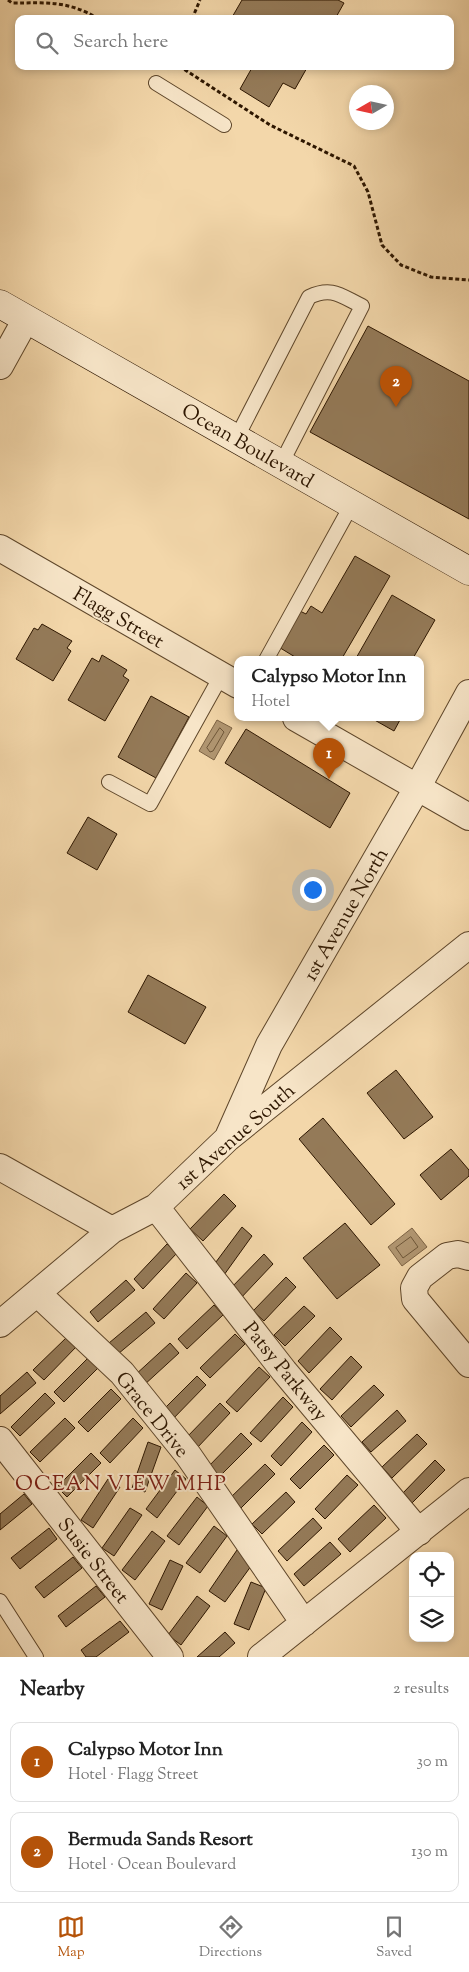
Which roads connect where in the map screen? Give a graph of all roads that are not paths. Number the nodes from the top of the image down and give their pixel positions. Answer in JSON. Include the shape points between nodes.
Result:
{"nodes":[{"id":1,"x":156,"y":82,"type":"dead end"},
{"id":2,"x":224,"y":125,"type":"dead end"},
{"id":3,"x":0,"y":304,"type":"edge"},
{"id":4,"x":26,"y":319,"type":"junction"},
{"id":5,"x":0,"y":366,"type":"edge"},
{"id":6,"x":236,"y":439,"type":"junction"},
{"id":7,"x":281,"y":464,"type":"junction"},
{"id":8,"x":352,"y":504,"type":"junction"},
{"id":9,"x":0,"y":548,"type":"edge"},
{"id":10,"x":469,"y":571,"type":"edge"},
{"id":11,"x":268,"y":656,"type":"edge"},
{"id":12,"x":229,"y":681,"type":"edge"},
{"id":13,"x":469,"y":693,"type":"edge"},
{"id":14,"x":302,"y":721,"type":"edge"},
{"id":15,"x":109,"y":782,"type":"dead end"},
{"id":16,"x":417,"y":788,"type":"junction"},
{"id":17,"x":469,"y":817,"type":"edge"},
{"id":18,"x":469,"y":946,"type":"edge"},
{"id":19,"x":228,"y":1138,"type":"junction"},
{"id":20,"x":0,"y":1167,"type":"edge"},
{"id":21,"x":156,"y":1207,"type":"junction"},
{"id":22,"x":112,"y":1230,"type":"junction"},
{"id":23,"x":469,"y":1258,"type":"edge"},
{"id":24,"x":37,"y":1293,"type":"junction"},
{"id":25,"x":0,"y":1324,"type":"edge"},
{"id":26,"x":469,"y":1364,"type":"edge"},
{"id":27,"x":0,"y":1440,"type":"edge"},
{"id":28,"x":469,"y":1491,"type":"edge"},
{"id":29,"x":418,"y":1532,"type":"junction"},
{"id":30,"x":0,"y":1601,"type":"edge"},
{"id":31,"x":304,"y":1623,"type":"junction"},
{"id":32,"x":36,"y":1657,"type":"edge"},
{"id":33,"x":170,"y":1657,"type":"edge"},
{"id":34,"x":261,"y":1657,"type":"edge"}],
"edges":[{"from":1,"to":2,"type":"lane"},
{"from":3,"to":4,"type":"main road","name":"Ocean Boulevard"},
{"from":4,"to":5,"type":"street"},
{"from":4,"to":6,"type":"main road","name":"Ocean Boulevard"},
{"from":6,"to":7,"type":"main road","name":"Ocean Boulevard"},
{"from":6,"to":7,"type":"lane","via":[[309,298],[320,292],[332,291],[362,306]]},
{"from":7,"to":8,"type":"main road","name":"Ocean Boulevard"},
{"from":8,"to":10,"type":"main road","name":"Ocean Boulevard"},
{"from":8,"to":11,"type":"lane"},
{"from":9,"to":12,"type":"street","name":"Flagg Street"},
{"from":12,"to":15,"type":"lane","via":[[150,804]]},
{"from":13,"to":16,"type":"street","name":"1st Avenue North"},
{"from":14,"to":16,"type":"street"},
{"from":16,"to":17,"type":"street"},
{"from":16,"to":19,"type":"street","name":"1st Avenue North","via":[[269,1046]]},
{"from":18,"to":19,"type":"street","name":"1st Avenue South"},
{"from":19,"to":21,"type":"street","name":"1st Avenue South"},
{"from":20,"to":22,"type":"street"},
{"from":21,"to":22,"type":"street","name":"1st Avenue South"},
{"from":21,"to":29,"type":"street","name":"Patsy Parkway","via":[[284,1371]]},
{"from":22,"to":24,"type":"street","name":"1st Avenue South"},
{"from":23,"to":26,"type":"street","via":[[458,1254],[448,1256],[420,1277],[414,1288],[415,1299]]},
{"from":24,"to":25,"type":"street","name":"1st Avenue South"},
{"from":24,"to":31,"type":"street","name":"Grace Drive","via":[[122,1373],[140,1395],[188,1455]]},
{"from":27,"to":33,"type":"street","name":"Susie Street"},
{"from":28,"to":29,"type":"street"},
{"from":29,"to":31,"type":"street"},
{"from":30,"to":32,"type":"lane"},
{"from":31,"to":34,"type":"street"}]}
